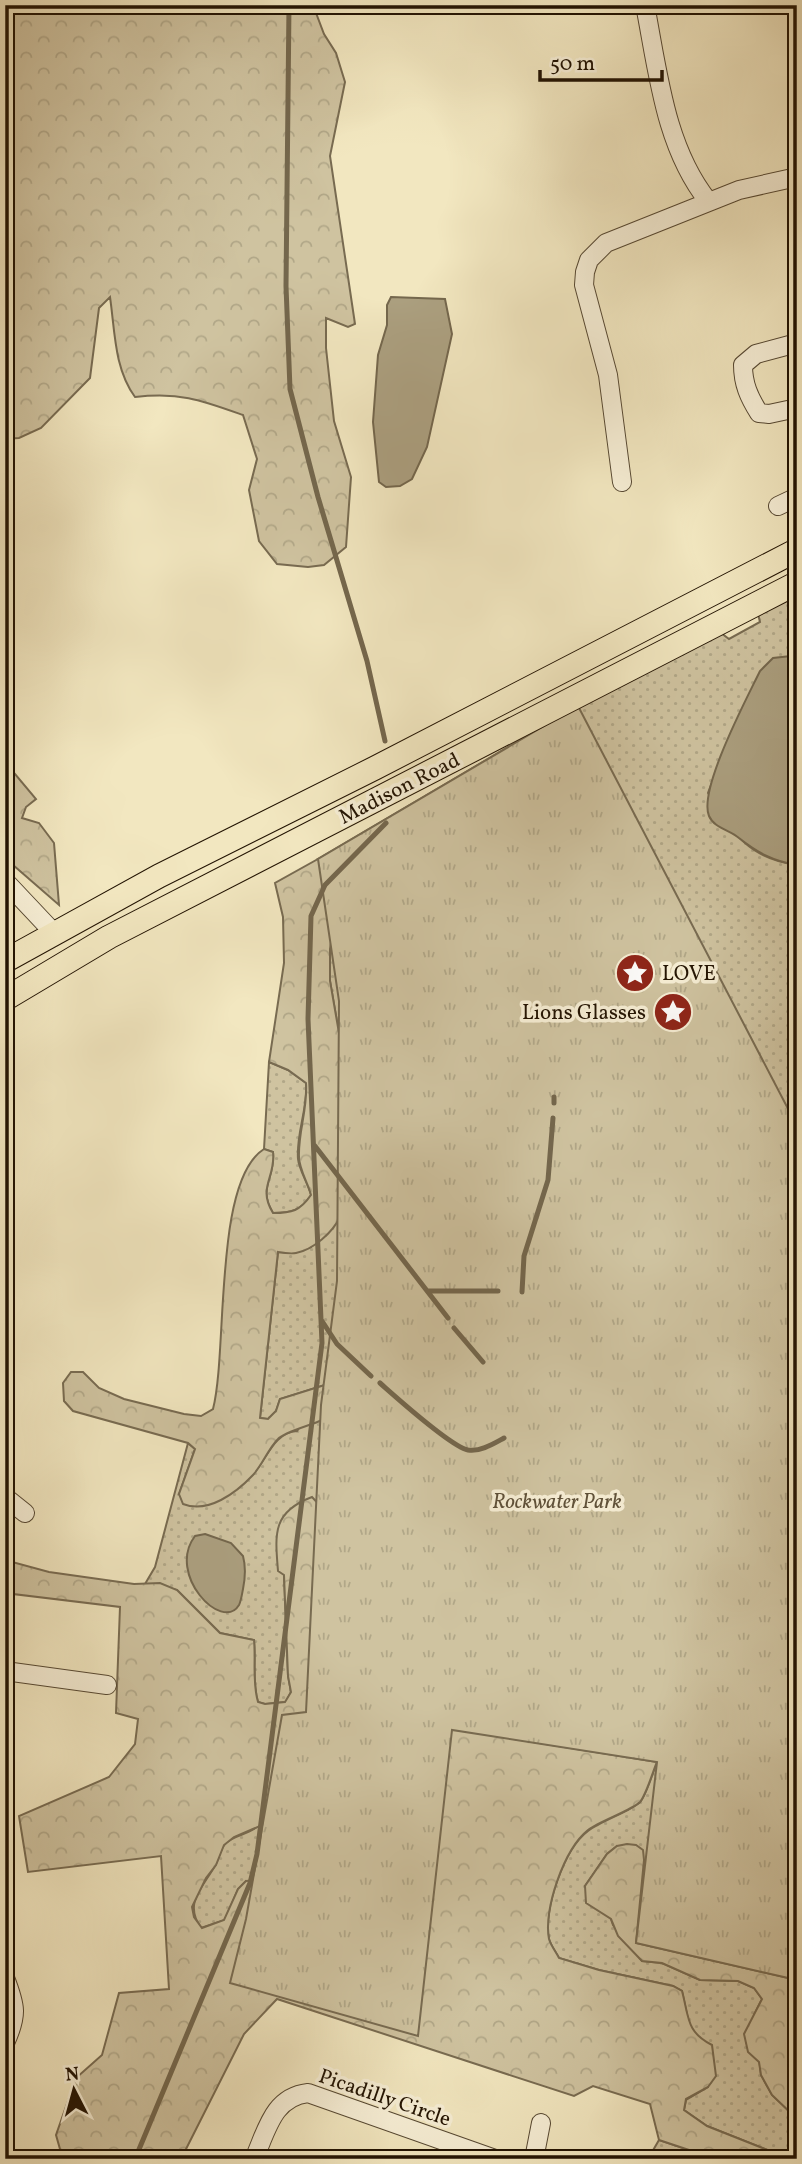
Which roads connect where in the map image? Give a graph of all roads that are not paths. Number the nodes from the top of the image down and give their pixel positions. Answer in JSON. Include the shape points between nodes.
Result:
{"nodes":[{"id":1,"x":645,"y":5,"type":"edge"},
{"id":2,"x":797,"y":177,"type":"edge"},
{"id":3,"x":708,"y":201,"type":"junction"},
{"id":4,"x":797,"y":343,"type":"edge"},
{"id":5,"x":797,"y":408,"type":"edge"},
{"id":6,"x":622,"y":482,"type":"dead end"},
{"id":7,"x":797,"y":497,"type":"edge"},
{"id":8,"x":778,"y":506,"type":"dead end"},
{"id":9,"x":797,"y":550,"type":"edge"},
{"id":10,"x":797,"y":583,"type":"edge"},
{"id":11,"x":5,"y":881,"type":"edge"},
{"id":12,"x":54,"y":933,"type":"junction"},
{"id":13,"x":5,"y":961,"type":"edge"},
{"id":14,"x":5,"y":999,"type":"edge"},
{"id":15,"x":5,"y":1497,"type":"edge"},
{"id":16,"x":25,"y":1513,"type":"dead end"},
{"id":17,"x":5,"y":1671,"type":"edge"},
{"id":18,"x":107,"y":1685,"type":"dead end"},
{"id":19,"x":5,"y":1978,"type":"edge"},
{"id":20,"x":5,"y":2043,"type":"edge"},
{"id":21,"x":541,"y":2123,"type":"dead end"},
{"id":22,"x":254,"y":2159,"type":"edge"},
{"id":23,"x":495,"y":2159,"type":"edge"},
{"id":24,"x":534,"y":2159,"type":"edge"}],
"edges":[{"from":1,"to":3,"type":"street","via":[[679,154]]},
{"from":2,"to":3,"type":"street"},
{"from":3,"to":6,"type":"street","via":[[606,243],[585,272],[585,293],[608,375]]},
{"from":4,"to":5,"type":"street","via":[[757,354],[743,365],[749,398],[759,413]]},
{"from":7,"to":8,"type":"street"},
{"from":9,"to":12,"type":"main road","name":"Madison Road"},
{"from":10,"to":14,"type":"main road","name":"Madison Road","via":[[109,937]]},
{"from":11,"to":12,"type":"street"},
{"from":12,"to":13,"type":"main road","name":"Madison Road"},
{"from":15,"to":16,"type":"street"},
{"from":17,"to":18,"type":"street"},
{"from":19,"to":20,"type":"street","via":[[15,2004]]},
{"from":21,"to":24,"type":"street"},
{"from":22,"to":23,"type":"street","name":"Picadilly Circle","via":[[277,2108],[296,2094],[308,2093]]}]}
